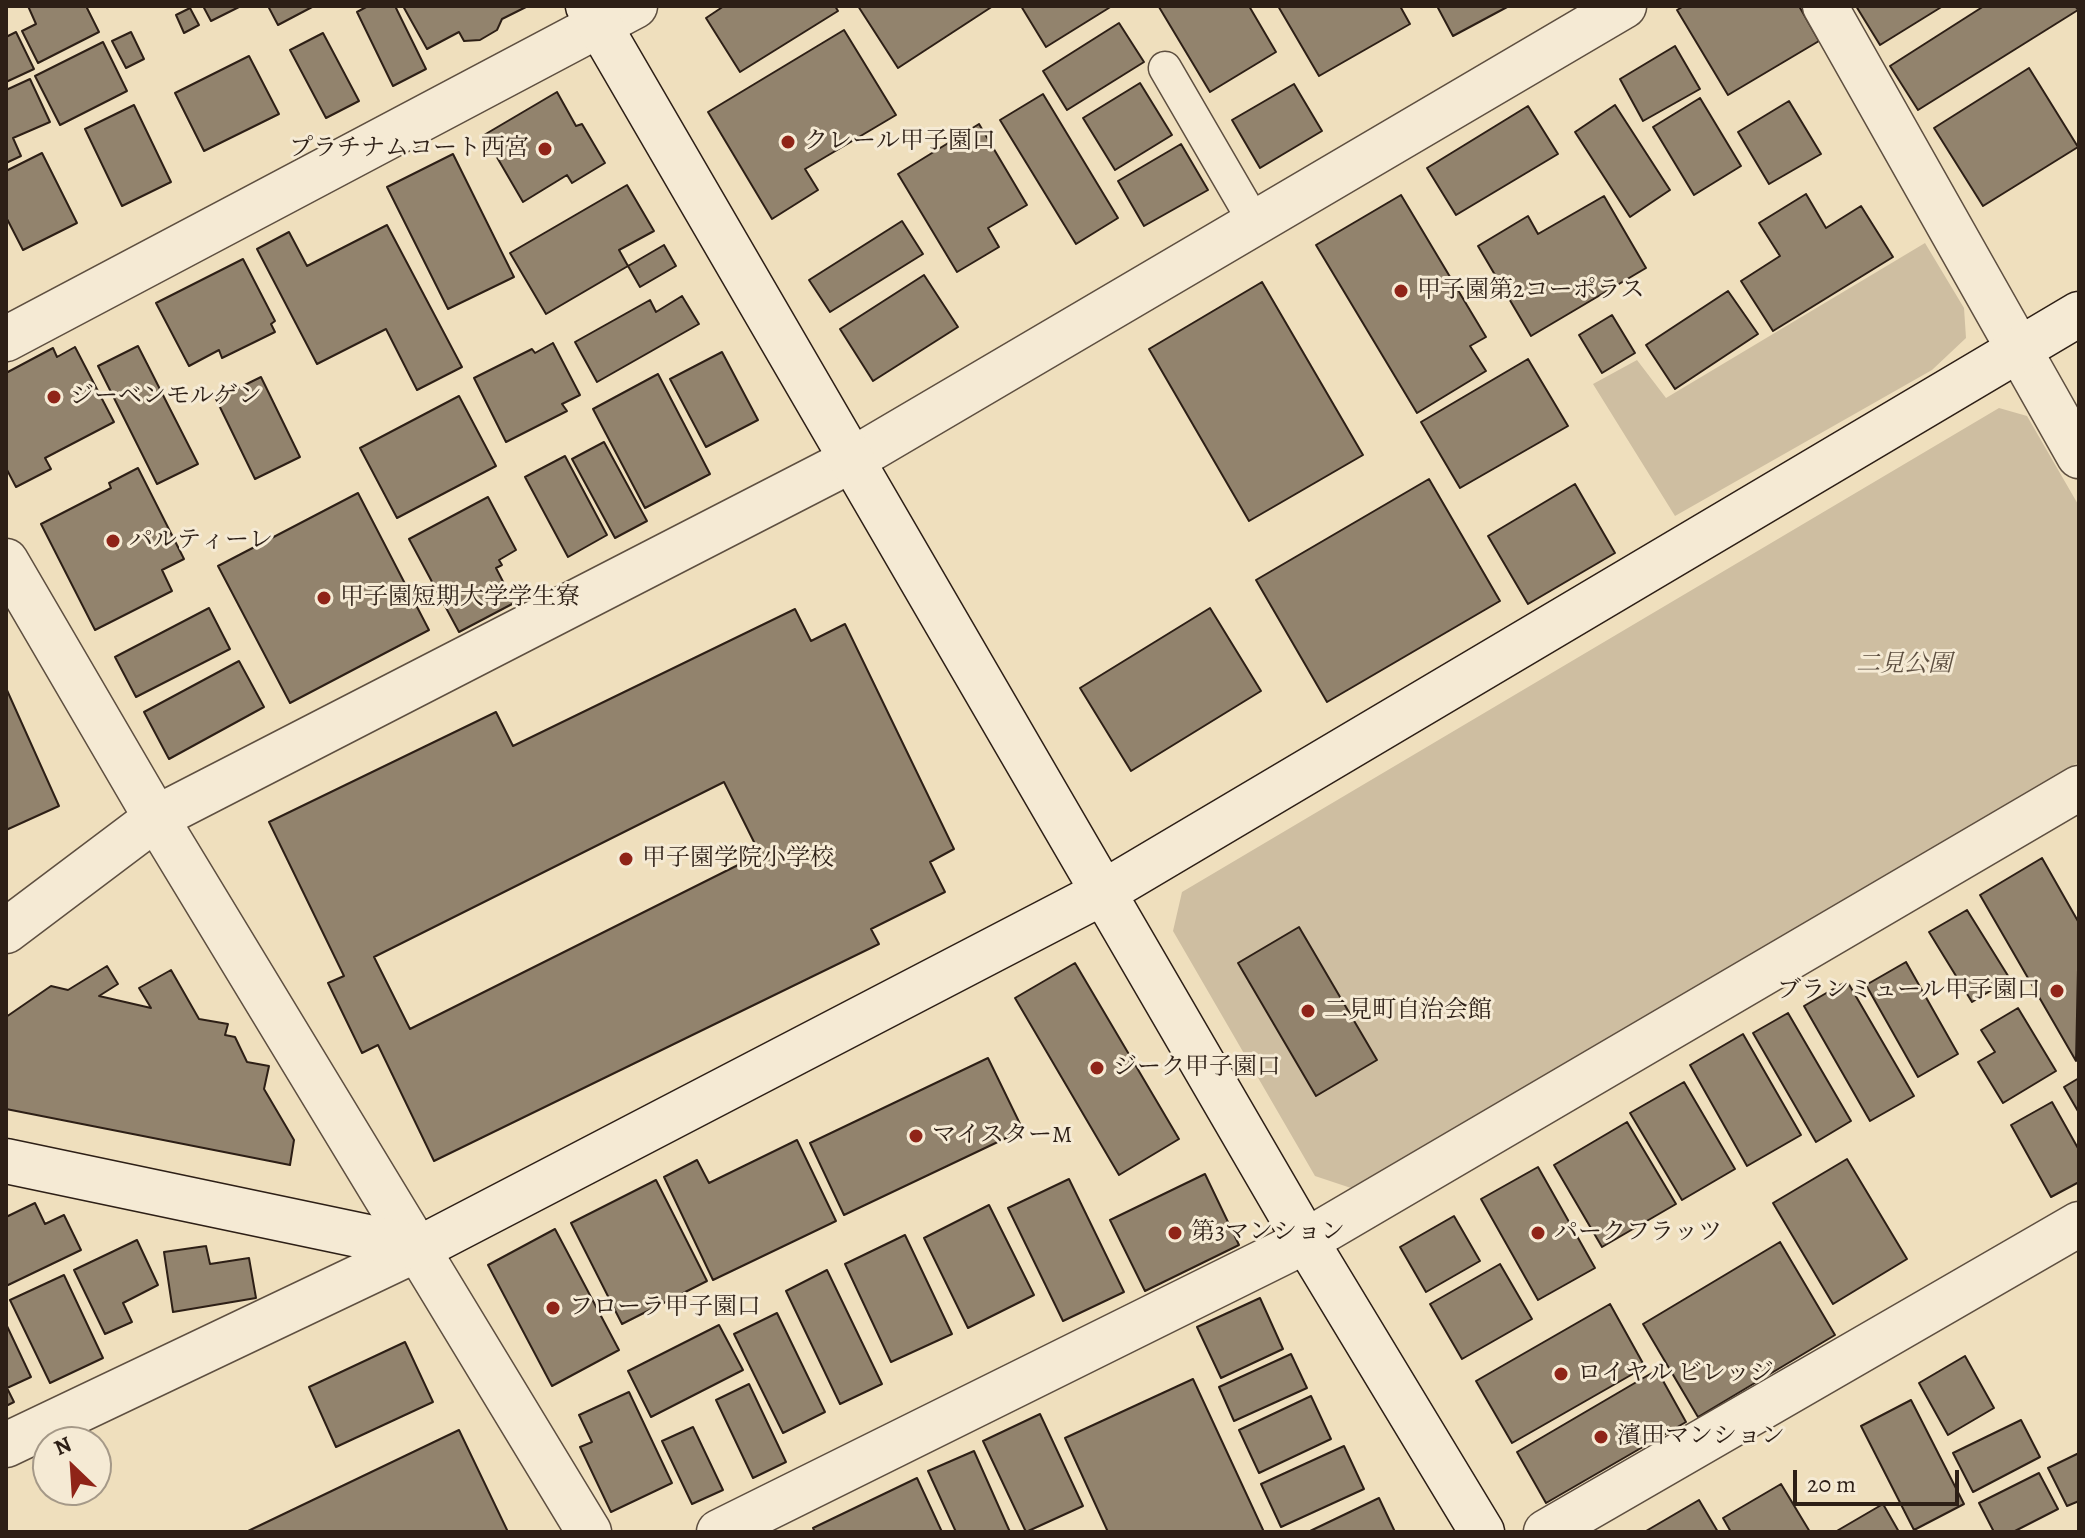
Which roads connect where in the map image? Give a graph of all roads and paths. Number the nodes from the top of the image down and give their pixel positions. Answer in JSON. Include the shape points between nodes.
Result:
{"nodes":[{"id":1,"x":1624,"y":6,"type":"edge"},
{"id":2,"x":1825,"y":6,"type":"edge"},
{"id":3,"x":608,"y":13,"type":"edge"},
{"id":4,"x":1165,"y":68,"type":"dead end"},
{"id":5,"x":1255,"y":223,"type":"junction"},
{"id":6,"x":2079,"y":314,"type":"edge"},
{"id":7,"x":6,"y":339,"type":"edge"},
{"id":8,"x":2019,"y":349,"type":"junction"},
{"id":9,"x":2079,"y":456,"type":"edge"},
{"id":10,"x":850,"y":461,"type":"junction"},
{"id":11,"x":6,"y":561,"type":"edge"},
{"id":12,"x":2079,"y":788,"type":"edge"},
{"id":13,"x":156,"y":818,"type":"junction"},
{"id":14,"x":1104,"y":892,"type":"junction"},
{"id":15,"x":6,"y":931,"type":"edge"},
{"id":16,"x":6,"y":1161,"type":"edge"},
{"id":17,"x":2079,"y":1224,"type":"edge"},
{"id":18,"x":1306,"y":1241,"type":"junction"},
{"id":19,"x":420,"y":1248,"type":"junction"},
{"id":20,"x":6,"y":1445,"type":"edge"},
{"id":21,"x":589,"y":1532,"type":"edge"},
{"id":22,"x":719,"y":1532,"type":"edge"},
{"id":23,"x":1482,"y":1532,"type":"edge"},
{"id":24,"x":1546,"y":1532,"type":"edge"}],
"edges":[{"from":1,"to":5,"type":"street"},
{"from":2,"to":8,"type":"street"},
{"from":3,"to":7,"type":"street"},
{"from":3,"to":10,"type":"street"},
{"from":4,"to":5,"type":"lane"},
{"from":5,"to":10,"type":"street"},
{"from":6,"to":8,"type":"street"},
{"from":8,"to":9,"type":"street"},
{"from":8,"to":14,"type":"street"},
{"from":10,"to":13,"type":"street"},
{"from":10,"to":14,"type":"street"},
{"from":11,"to":13,"type":"street"},
{"from":12,"to":18,"type":"street"},
{"from":13,"to":15,"type":"street"},
{"from":13,"to":19,"type":"street"},
{"from":14,"to":18,"type":"street"},
{"from":14,"to":19,"type":"street"},
{"from":16,"to":19,"type":"street"},
{"from":17,"to":24,"type":"street"},
{"from":18,"to":22,"type":"street"},
{"from":18,"to":23,"type":"street"},
{"from":19,"to":20,"type":"street"},
{"from":19,"to":21,"type":"street"}]}
